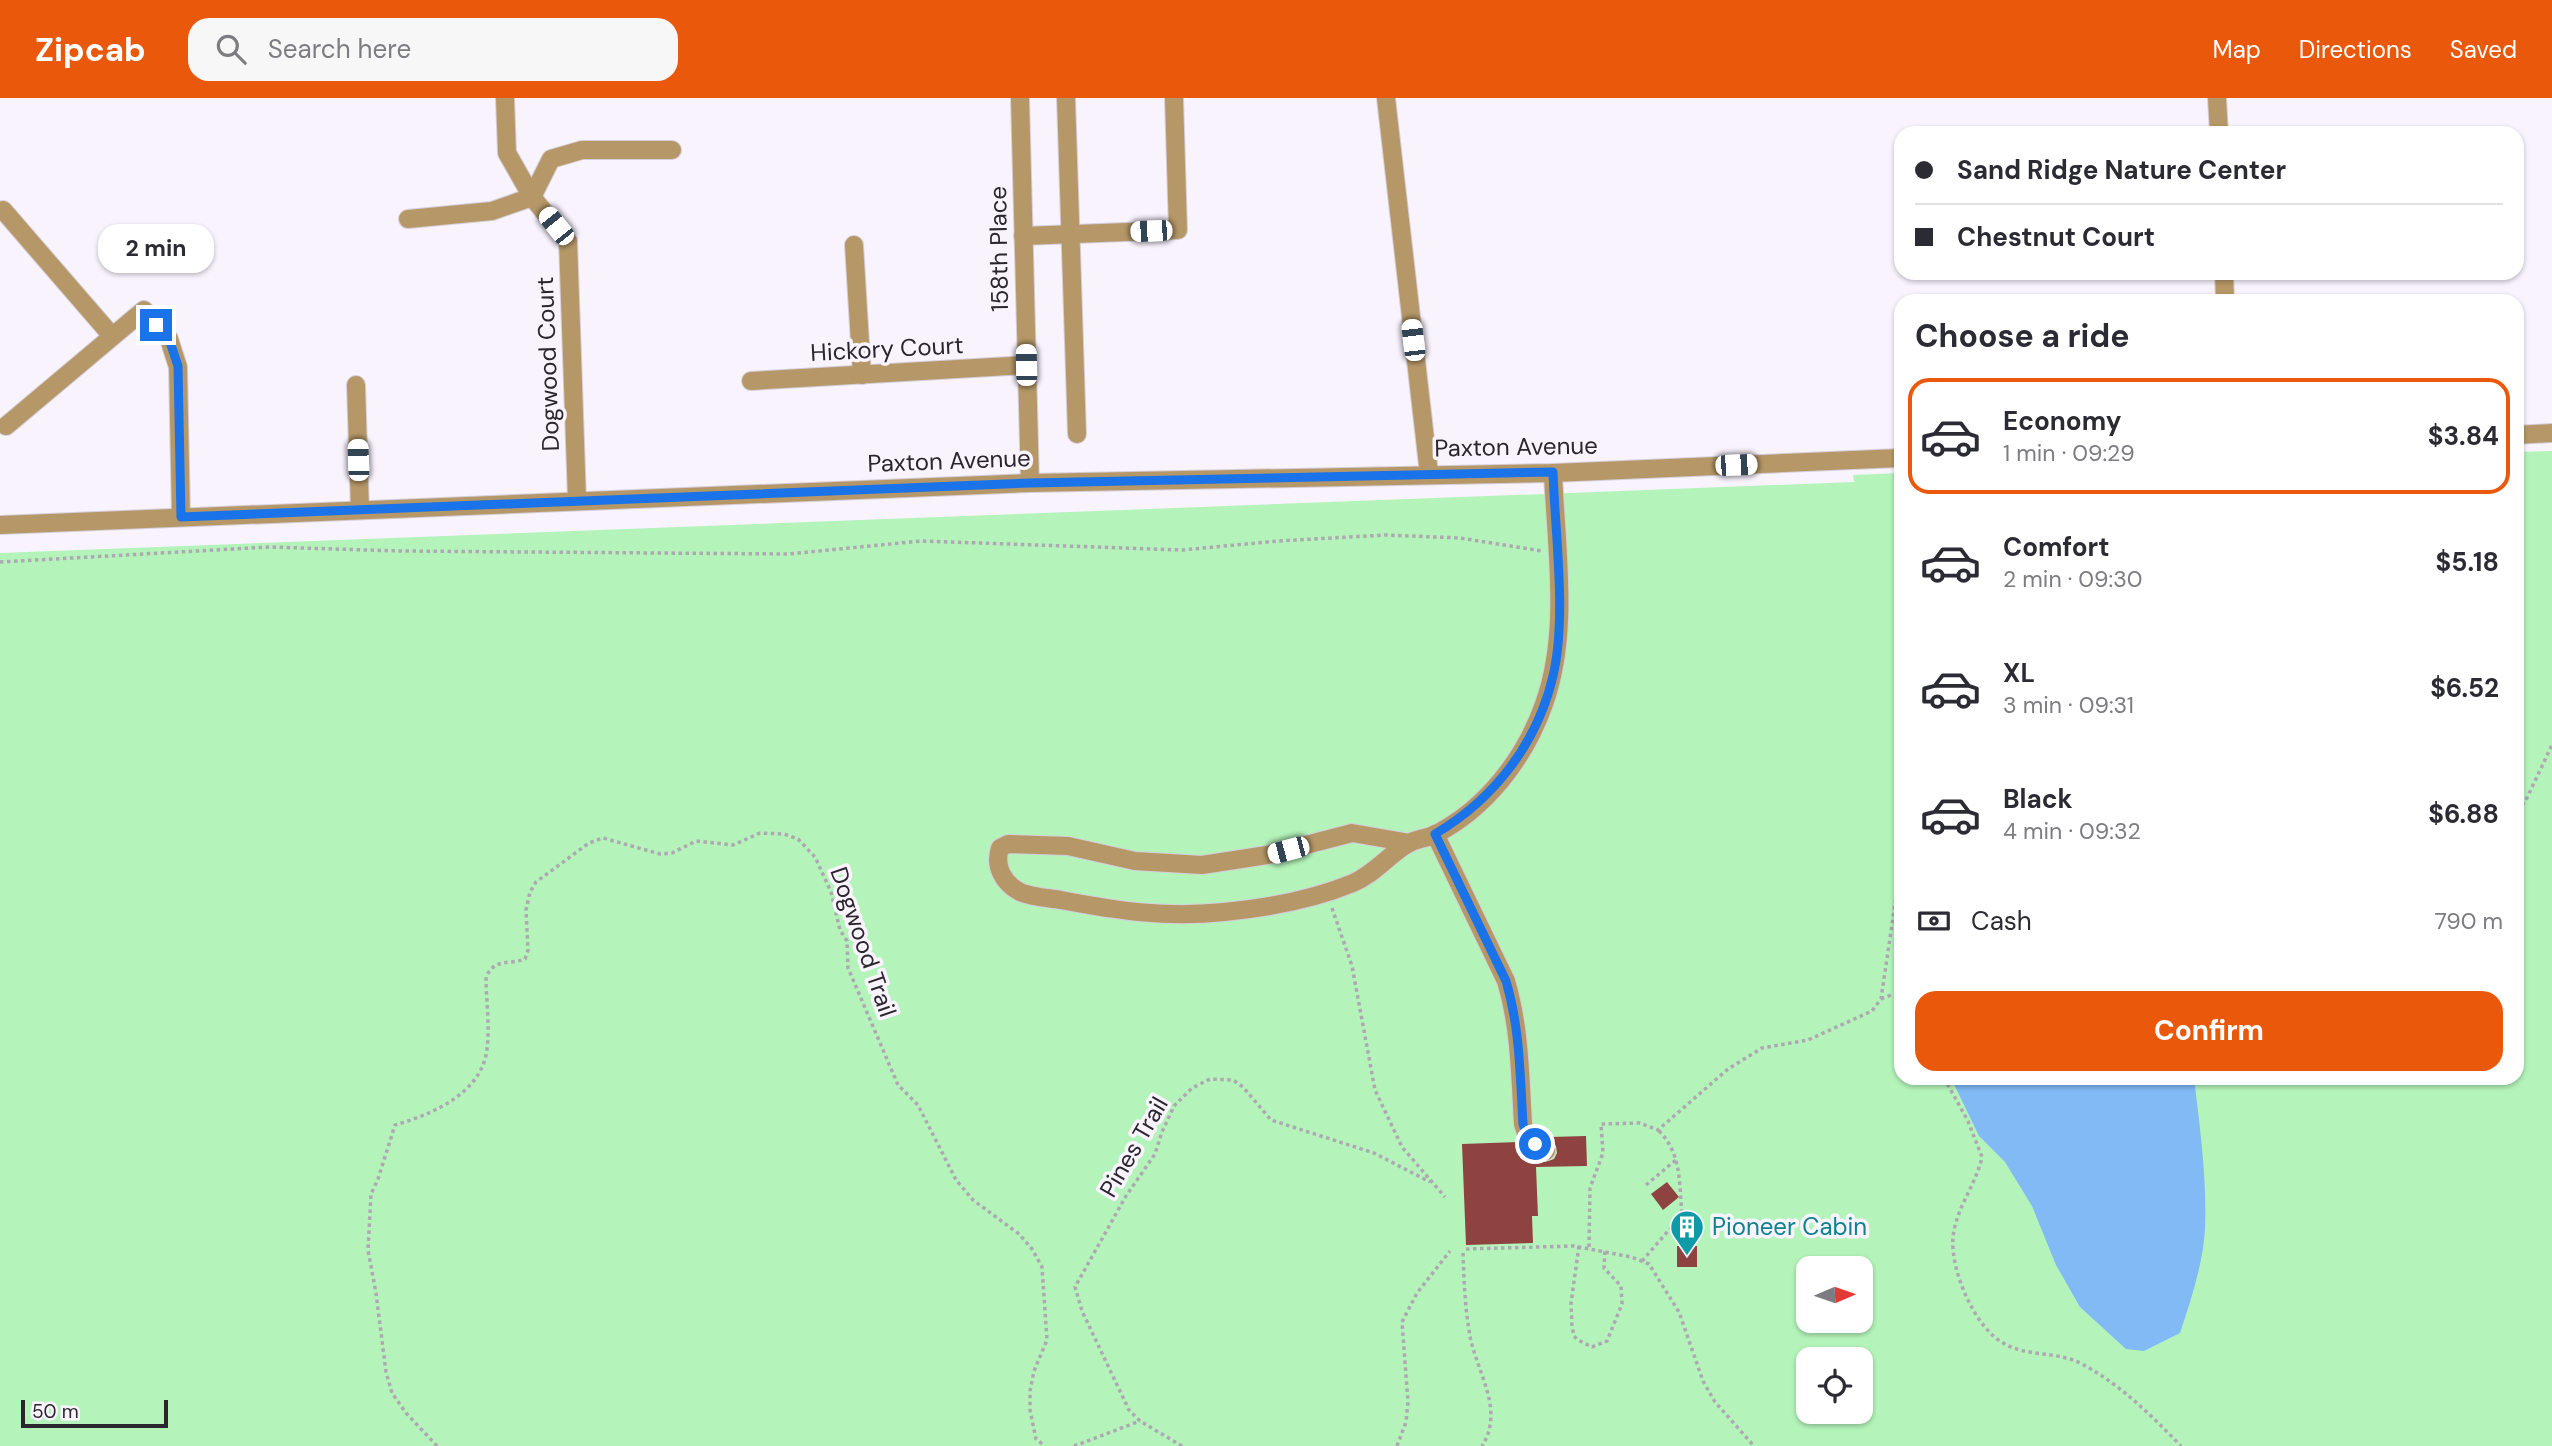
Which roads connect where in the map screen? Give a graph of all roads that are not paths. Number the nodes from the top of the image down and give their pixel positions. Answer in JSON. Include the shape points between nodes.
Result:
{"nodes":[{"id":1,"x":505,"y":98,"type":"edge"},
{"id":2,"x":1020,"y":98,"type":"edge"},
{"id":3,"x":1066,"y":98,"type":"edge"},
{"id":4,"x":1174,"y":98,"type":"edge"},
{"id":5,"x":1386,"y":98,"type":"edge"},
{"id":6,"x":2217,"y":98,"type":"edge"},
{"id":7,"x":2219,"y":126,"type":"edge"},
{"id":8,"x":672,"y":150,"type":"dead end"},
{"id":9,"x":532,"y":197,"type":"junction"},
{"id":10,"x":3,"y":210,"type":"dead end"},
{"id":11,"x":408,"y":219,"type":"dead end"},
{"id":12,"x":1070,"y":234,"type":"junction"},
{"id":13,"x":1023,"y":236,"type":"junction"},
{"id":14,"x":854,"y":245,"type":"dead end"},
{"id":15,"x":112,"y":336,"type":"junction"},
{"id":16,"x":1026,"y":365,"type":"junction"},
{"id":17,"x":862,"y":374,"type":"junction"},
{"id":18,"x":751,"y":381,"type":"dead end"},
{"id":19,"x":356,"y":385,"type":"dead end"},
{"id":20,"x":6,"y":426,"type":"dead end"},
{"id":21,"x":2552,"y":433,"type":"edge"},
{"id":22,"x":1077,"y":434,"type":"dead end"},
{"id":23,"x":2524,"y":435,"type":"edge"},
{"id":24,"x":1894,"y":458,"type":"edge"},
{"id":25,"x":1553,"y":472,"type":"junction"},
{"id":26,"x":1429,"y":474,"type":"junction"},
{"id":27,"x":1030,"y":483,"type":"junction"},
{"id":28,"x":577,"y":500,"type":"junction"},
{"id":29,"x":360,"y":510,"type":"junction"},
{"id":30,"x":181,"y":517,"type":"junction"},
{"id":31,"x":0,"y":525,"type":"edge"},
{"id":32,"x":1435,"y":834,"type":"junction"},
{"id":33,"x":1410,"y":843,"type":"junction"},
{"id":34,"x":1546,"y":1151,"type":"dead end"}],
"edges":[{"from":1,"to":9,"type":"street","name":"Dogwood Court","via":[[507,153]]},
{"from":2,"to":13,"type":"street","name":"158th Place"},
{"from":3,"to":12,"type":"street"},
{"from":4,"to":12,"type":"street","via":[[1178,230]]},
{"from":5,"to":26,"type":"street"},
{"from":6,"to":7,"type":"street"},
{"from":8,"to":9,"type":"street","via":[[582,150],[551,159]]},
{"from":9,"to":11,"type":"street","via":[[492,211]]},
{"from":9,"to":28,"type":"street","name":"Dogwood Court","via":[[569,241]]},
{"from":10,"to":15,"type":"street"},
{"from":12,"to":13,"type":"street"},
{"from":12,"to":22,"type":"street"},
{"from":13,"to":16,"type":"street","name":"158th Place"},
{"from":14,"to":17,"type":"street"},
{"from":15,"to":20,"type":"street"},
{"from":15,"to":30,"type":"street","via":[[144,310],[169,339],[178,366]]},
{"from":16,"to":17,"type":"street","name":"Hickory Court"},
{"from":16,"to":27,"type":"street","name":"158th Place"},
{"from":17,"to":18,"type":"street","name":"Hickory Court"},
{"from":19,"to":29,"type":"street"},
{"from":21,"to":23,"type":"street"},
{"from":24,"to":25,"type":"street","name":"Paxton Avenue"},
{"from":25,"to":26,"type":"street","name":"Paxton Avenue"},
{"from":25,"to":32,"type":"street","via":[[1558,641],[1544,706],[1508,772],[1474,807]]},
{"from":26,"to":27,"type":"street","name":"Paxton Avenue"},
{"from":27,"to":28,"type":"street","name":"Paxton Avenue"},
{"from":28,"to":29,"type":"street","name":"Paxton Avenue"},
{"from":29,"to":30,"type":"street","name":"Paxton Avenue"},
{"from":30,"to":31,"type":"street","name":"Paxton Avenue"},
{"from":32,"to":33,"type":"street"},
{"from":32,"to":34,"type":"street","via":[[1506,981],[1518,1038],[1523,1124],[1527,1136]]},
{"from":33,"to":33,"type":"street","via":[[1352,832],[1267,855],[1202,865],[1135,861],[1068,846],[1023,843],[1000,848],[998,869],[1021,892],[1131,913],[1226,912],[1356,882]]}]}
